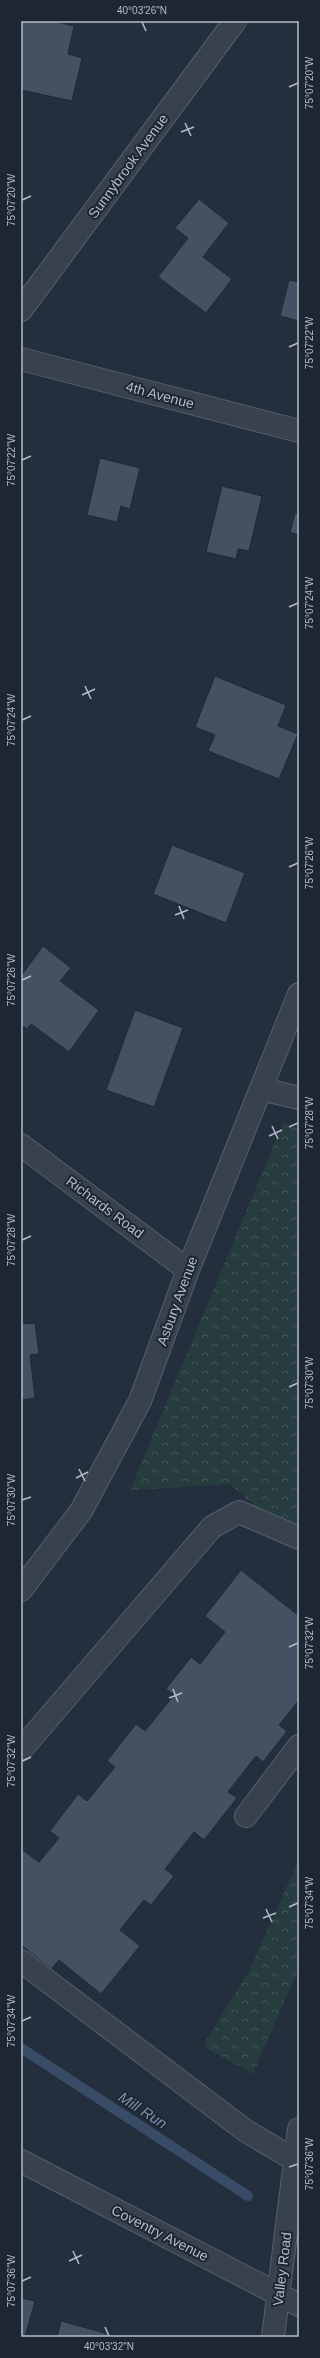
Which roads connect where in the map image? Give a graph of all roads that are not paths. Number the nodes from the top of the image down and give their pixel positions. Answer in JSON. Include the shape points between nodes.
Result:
{"nodes":[{"id":1,"x":235,"y":21,"type":"edge"},
{"id":2,"x":21,"y":310,"type":"edge"},
{"id":3,"x":21,"y":359,"type":"edge"},
{"id":4,"x":299,"y":431,"type":"edge"},
{"id":5,"x":299,"y":994,"type":"edge"},
{"id":6,"x":261,"y":1089,"type":"junction"},
{"id":7,"x":299,"y":1098,"type":"edge"},
{"id":8,"x":21,"y":1145,"type":"edge"},
{"id":9,"x":188,"y":1270,"type":"junction"},
{"id":10,"x":299,"y":1538,"type":"edge"},
{"id":11,"x":21,"y":1590,"type":"edge"},
{"id":12,"x":299,"y":1746,"type":"edge"},
{"id":13,"x":21,"y":1750,"type":"edge"},
{"id":14,"x":246,"y":1816,"type":"dead end"},
{"id":15,"x":21,"y":1961,"type":"edge"},
{"id":16,"x":299,"y":2129,"type":"edge"},
{"id":17,"x":295,"y":2160,"type":"junction"},
{"id":18,"x":21,"y":2161,"type":"edge"},
{"id":19,"x":279,"y":2294,"type":"junction"},
{"id":20,"x":299,"y":2305,"type":"edge"},
{"id":21,"x":272,"y":2337,"type":"edge"}],
"edges":[{"from":1,"to":2,"type":"street","name":"Sunnybrook Avenue"},
{"from":3,"to":4,"type":"street","name":"4th Avenue"},
{"from":5,"to":6,"type":"street","name":"Asbury Avenue"},
{"from":6,"to":7,"type":"street"},
{"from":6,"to":9,"type":"street","name":"Asbury Avenue"},
{"from":8,"to":9,"type":"street","name":"Richards Road"},
{"from":9,"to":11,"type":"street","name":"Asbury Avenue","via":[[140,1401],[80,1511]]},
{"from":10,"to":13,"type":"street","via":[[239,1512],[212,1527]]},
{"from":12,"to":14,"type":"street"},
{"from":15,"to":17,"type":"street","via":[[246,2131]]},
{"from":16,"to":17,"type":"street","name":"Valley Road"},
{"from":17,"to":19,"type":"street","name":"Valley Road"},
{"from":18,"to":19,"type":"street","name":"Coventry Avenue"},
{"from":19,"to":20,"type":"street","name":"Coventry Avenue"},
{"from":19,"to":21,"type":"street","name":"Valley Road"}]}
